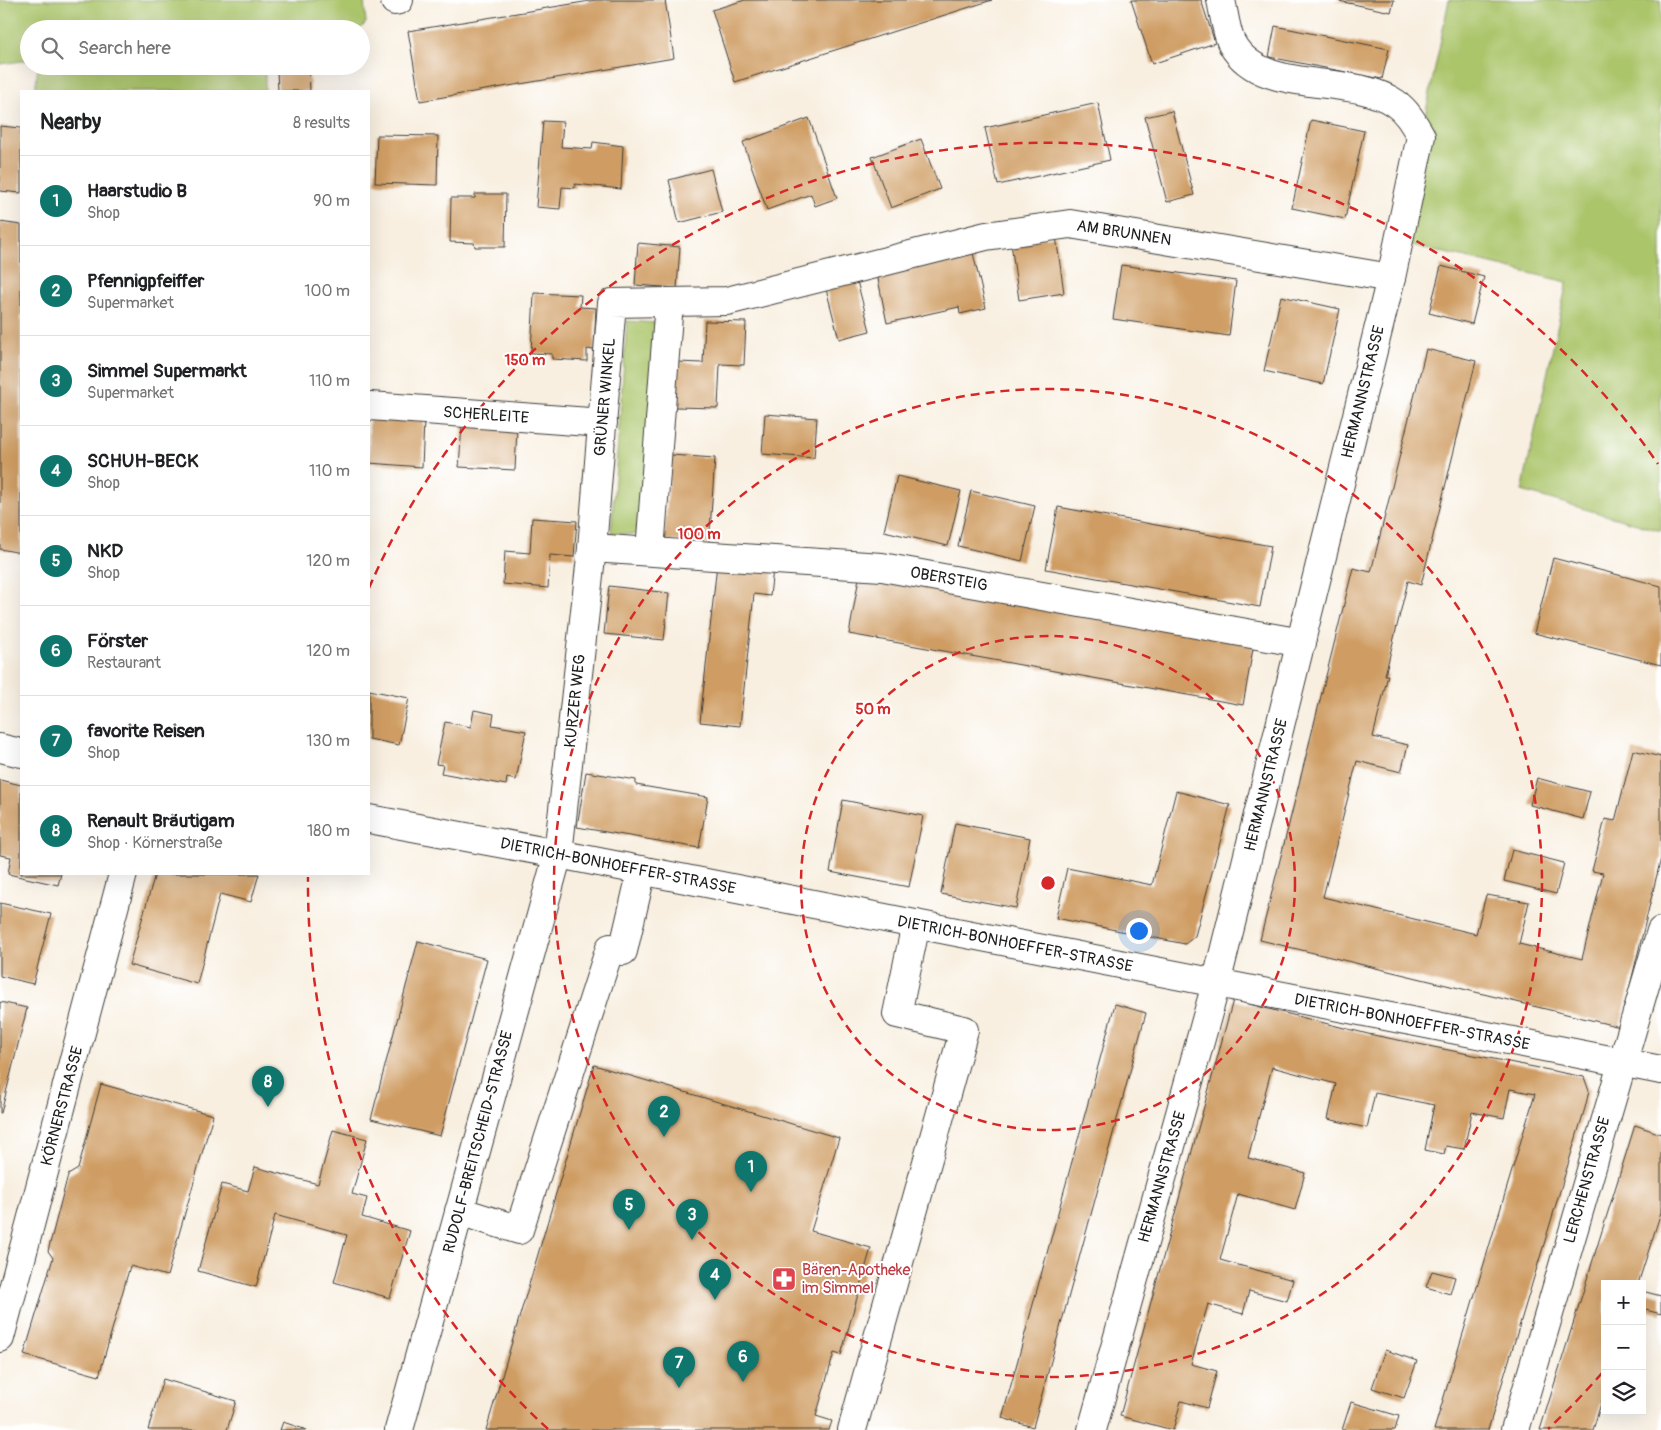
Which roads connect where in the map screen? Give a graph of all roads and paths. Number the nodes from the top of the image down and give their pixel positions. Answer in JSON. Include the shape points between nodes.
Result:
{"nodes":[{"id":1,"x":1221,"y":0,"type":"edge"},
{"id":2,"x":1391,"y":278,"type":"junction"},
{"id":3,"x":772,"y":289,"type":"joint"},
{"id":4,"x":669,"y":302,"type":"junction"},
{"id":5,"x":370,"y":406,"type":"dead end"},
{"id":6,"x":603,"y":423,"type":"junction"},
{"id":7,"x":592,"y":548,"type":"junction"},
{"id":8,"x":650,"y":551,"type":"junction"},
{"id":9,"x":1302,"y":642,"type":"junction"},
{"id":10,"x":0,"y":748,"type":"edge"},
{"id":11,"x":20,"y":753,"type":"edge"},
{"id":12,"x":370,"y":819,"type":"edge"},
{"id":13,"x":558,"y":854,"type":"junction"},
{"id":14,"x":642,"y":870,"type":"junction"},
{"id":15,"x":123,"y":875,"type":"edge"},
{"id":16,"x":916,"y":924,"type":"junction"},
{"id":17,"x":1661,"y":931,"type":"edge"},
{"id":18,"x":1216,"y":984,"type":"junction"},
{"id":19,"x":1621,"y":1062,"type":"junction"},
{"id":20,"x":1661,"y":1070,"type":"edge"},
{"id":21,"x":459,"y":1211,"type":"junction"},
{"id":22,"x":0,"y":1338,"type":"edge"},
{"id":23,"x":398,"y":1430,"type":"edge"},
{"id":24,"x":852,"y":1430,"type":"edge"},
{"id":25,"x":1092,"y":1430,"type":"edge"},
{"id":26,"x":1515,"y":1430,"type":"edge"}],
"edges":[{"from":1,"to":2,"type":"street","name":"HERMANNSTRASSE","via":[[1232,43],[1247,63],[1267,73],[1373,92],[1396,104],[1410,118],[1421,136]]},
{"from":2,"to":3,"type":"street","name":"AM BRUNNEN","via":[[1070,224],[986,236]]},
{"from":2,"to":9,"type":"street","name":"HERMANNSTRASSE"},
{"from":3,"to":4,"type":"street","name":"GRÜNER WINKEL","via":[[726,301]]},
{"from":4,"to":6,"type":"street","name":"GRÜNER WINKEL","via":[[612,303]]},
{"from":4,"to":8,"type":"street"},
{"from":5,"to":6,"type":"street","name":"SCHERLEITE"},
{"from":6,"to":7,"type":"street","name":"GRÜNER WINKEL"},
{"from":7,"to":8,"type":"street","name":"OBERSTEIG"},
{"from":7,"to":13,"type":"street","name":"KURZER WEG"},
{"from":8,"to":9,"type":"street","name":"OBERSTEIG","via":[[882,567]]},
{"from":9,"to":18,"type":"street","name":"HERMANNSTRASSE"},
{"from":10,"to":11,"type":"street"},
{"from":12,"to":13,"type":"street","name":"DIETRICH-BONHOEFFER-STRASSE"},
{"from":13,"to":14,"type":"street","name":"DIETRICH-BONHOEFFER-STRASSE"},
{"from":13,"to":21,"type":"street","name":"RUDOLF-BREITSCHEID-STRASSE"},
{"from":14,"to":16,"type":"street","name":"DIETRICH-BONHOEFFER-STRASSE"},
{"from":14,"to":21,"type":"street","via":[[623,951],[610,948],[519,1230]]},
{"from":15,"to":22,"type":"street","name":"KÖRNERSTRASSE"},
{"from":16,"to":18,"type":"street","name":"DIETRICH-BONHOEFFER-STRASSE"},
{"from":16,"to":24,"type":"street","via":[[897,1014],[964,1030]]},
{"from":17,"to":19,"type":"street","name":"LERCHENSTRASSE"},
{"from":18,"to":19,"type":"street","name":"DIETRICH-BONHOEFFER-STRASSE"},
{"from":18,"to":25,"type":"street","name":"HERMANNSTRASSE"},
{"from":19,"to":20,"type":"street","name":"DIETRICH-BONHOEFFER-STRASSE"},
{"from":19,"to":26,"type":"street","name":"LERCHENSTRASSE"},
{"from":21,"to":23,"type":"street","name":"RUDOLF-BREITSCHEID-STRASSE"}]}
